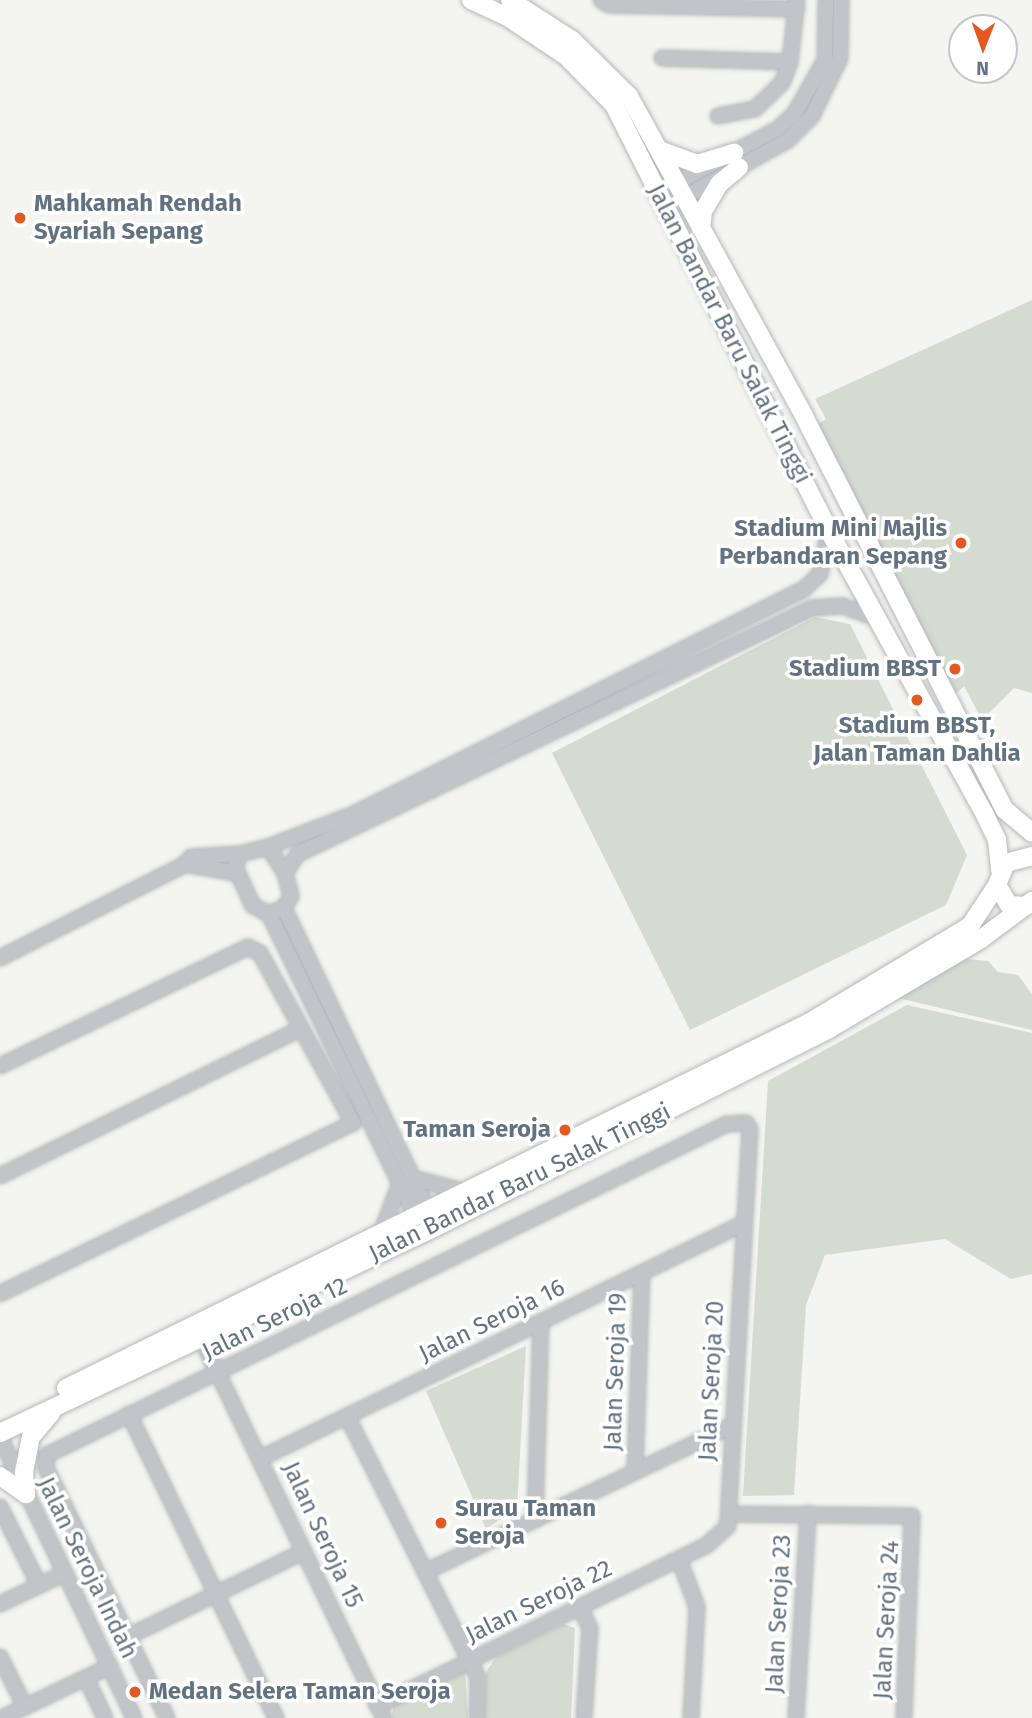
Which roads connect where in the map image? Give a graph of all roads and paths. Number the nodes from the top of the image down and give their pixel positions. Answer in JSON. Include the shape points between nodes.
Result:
{"nodes":[{"id":1,"x":471,"y":0,"type":"edge"},
{"id":2,"x":510,"y":0,"type":"edge"},
{"id":3,"x":601,"y":0,"type":"edge"},
{"id":4,"x":826,"y":0,"type":"edge"},
{"id":5,"x":841,"y":0,"type":"edge"},
{"id":6,"x":797,"y":5,"type":"edge"},
{"id":7,"x":662,"y":58,"type":"dead end"},
{"id":8,"x":790,"y":62,"type":"junction"},
{"id":9,"x":719,"y":116,"type":"dead end"},
{"id":10,"x":783,"y":134,"type":"junction"},
{"id":11,"x":659,"y":150,"type":"junction"},
{"id":12,"x":736,"y":160,"type":"junction"},
{"id":13,"x":681,"y":190,"type":"junction"},
{"id":14,"x":661,"y":201,"type":"junction"},
{"id":15,"x":702,"y":228,"type":"junction"},
{"id":16,"x":804,"y":416,"type":"junction"},
{"id":17,"x":777,"y":428,"type":"junction"},
{"id":18,"x":829,"y":531,"type":"junction"},
{"id":19,"x":879,"y":619,"type":"junction"},
{"id":20,"x":1032,"y":833,"type":"edge"},
{"id":21,"x":268,"y":847,"type":"junction"},
{"id":22,"x":240,"y":854,"type":"junction"},
{"id":23,"x":1032,"y":856,"type":"edge"},
{"id":24,"x":186,"y":864,"type":"junction"},
{"id":25,"x":236,"y":873,"type":"junction"},
{"id":26,"x":285,"y":873,"type":"junction"},
{"id":27,"x":998,"y":878,"type":"junction"},
{"id":28,"x":1029,"y":903,"type":"edge"},
{"id":29,"x":284,"y":908,"type":"junction"},
{"id":30,"x":269,"y":914,"type":"junction"},
{"id":31,"x":0,"y":958,"type":"edge"},
{"id":32,"x":300,"y":1029,"type":"junction"},
{"id":33,"x":0,"y":1066,"type":"edge"},
{"id":34,"x":0,"y":1176,"type":"edge"},
{"id":35,"x":406,"y":1180,"type":"junction"},
{"id":36,"x":466,"y":1192,"type":"junction"},
{"id":37,"x":422,"y":1213,"type":"junction"},
{"id":38,"x":742,"y":1224,"type":"junction"},
{"id":39,"x":430,"y":1230,"type":"junction"},
{"id":40,"x":381,"y":1233,"type":"junction"},
{"id":41,"x":642,"y":1273,"type":"junction"},
{"id":42,"x":0,"y":1294,"type":"edge"},
{"id":43,"x":541,"y":1322,"type":"junction"},
{"id":44,"x":201,"y":1338,"type":"junction"},
{"id":45,"x":217,"y":1372,"type":"junction"},
{"id":46,"x":64,"y":1402,"type":"junction"},
{"id":47,"x":130,"y":1414,"type":"junction"},
{"id":48,"x":347,"y":1416,"type":"junction"},
{"id":49,"x":0,"y":1420,"type":"edge"},
{"id":50,"x":733,"y":1425,"type":"junction"},
{"id":51,"x":0,"y":1435,"type":"edge"},
{"id":52,"x":261,"y":1458,"type":"junction"},
{"id":53,"x":635,"y":1472,"type":"junction"},
{"id":54,"x":0,"y":1476,"type":"edge"},
{"id":55,"x":26,"y":1494,"type":"junction"},
{"id":56,"x":0,"y":1507,"type":"edge"},
{"id":57,"x":808,"y":1513,"type":"junction"},
{"id":58,"x":729,"y":1514,"type":"junction"},
{"id":59,"x":535,"y":1520,"type":"junction"},
{"id":60,"x":720,"y":1537,"type":"joint"},
{"id":61,"x":303,"y":1552,"type":"junction"},
{"id":62,"x":679,"y":1559,"type":"junction"},
{"id":63,"x":425,"y":1572,"type":"junction"},
{"id":64,"x":63,"y":1574,"type":"junction"},
{"id":65,"x":39,"y":1585,"type":"junction"},
{"id":66,"x":216,"y":1595,"type":"junction"},
{"id":67,"x":0,"y":1604,"type":"edge"},
{"id":68,"x":580,"y":1607,"type":"junction"},
{"id":69,"x":128,"y":1637,"type":"junction"},
{"id":70,"x":0,"y":1657,"type":"edge"},
{"id":71,"x":469,"y":1661,"type":"junction"},
{"id":72,"x":110,"y":1666,"type":"junction"},
{"id":73,"x":86,"y":1678,"type":"junction"},
{"id":74,"x":25,"y":1707,"type":"junction"},
{"id":75,"x":380,"y":1712,"type":"edge"},
{"id":76,"x":2,"y":1718,"type":"edge"},
{"id":77,"x":105,"y":1718,"type":"edge"},
{"id":78,"x":134,"y":1718,"type":"edge"},
{"id":79,"x":167,"y":1718,"type":"edge"},
{"id":80,"x":276,"y":1718,"type":"edge"},
{"id":81,"x":477,"y":1718,"type":"edge"},
{"id":82,"x":584,"y":1718,"type":"edge"},
{"id":83,"x":691,"y":1718,"type":"edge"},
{"id":84,"x":796,"y":1718,"type":"edge"},
{"id":85,"x":904,"y":1718,"type":"edge"}],
"edges":[{"from":1,"to":14,"type":"main road","name":"Jalan Bandar Baru Salak Tinggi","via":[[506,16],[566,56],[614,105]]},
{"from":2,"to":11,"type":"main road","name":"Jalan Bandar Baru Salak Tinggi","via":[[572,40],[629,96]]},
{"from":3,"to":6,"type":"street","via":[[609,5]]},
{"from":4,"to":10,"type":"street","via":[[825,60]]},
{"from":5,"to":10,"type":"street","via":[[840,58],[833,78],[812,116]]},
{"from":6,"to":8,"type":"street"},
{"from":7,"to":8,"type":"street"},
{"from":8,"to":9,"type":"street","via":[[782,83],[762,105]]},
{"from":10,"to":12,"type":"street"},
{"from":11,"to":12,"type":"main road","via":[[697,164]]},
{"from":11,"to":13,"type":"main road","name":"Jalan Bandar Baru Salak Tinggi"},
{"from":12,"to":13,"type":"street"},
{"from":12,"to":15,"type":"main road","via":[[703,211]]},
{"from":13,"to":14,"type":"street"},
{"from":13,"to":15,"type":"main road","name":"Jalan Bandar Baru Salak Tinggi"},
{"from":14,"to":17,"type":"main road","name":"Jalan Bandar Baru Salak Tinggi"},
{"from":15,"to":16,"type":"main road","name":"Jalan Bandar Baru Salak Tinggi"},
{"from":16,"to":17,"type":"main road"},
{"from":16,"to":20,"type":"main road","name":"Jalan Bandar Baru Salak Tinggi","via":[[1005,810]]},
{"from":17,"to":18,"type":"main road","name":"Jalan Bandar Baru Salak Tinggi"},
{"from":18,"to":19,"type":"main road","name":"Jalan Bandar Baru Salak Tinggi"},
{"from":18,"to":21,"type":"street","via":[[820,575],[804,589],[354,814]]},
{"from":19,"to":26,"type":"street","via":[[843,606],[812,608],[298,854]]},
{"from":19,"to":27,"type":"main road","name":"Jalan Bandar Baru Salak Tinggi","via":[[997,840]]},
{"from":21,"to":22,"type":"street"},
{"from":21,"to":26,"type":"street"},
{"from":22,"to":24,"type":"street","via":[[202,853]]},
{"from":22,"to":25,"type":"street"},
{"from":23,"to":27,"type":"main road","via":[[1006,863]]},
{"from":24,"to":25,"type":"street"},
{"from":24,"to":31,"type":"street"},
{"from":25,"to":30,"type":"street","via":[[253,906]]},
{"from":26,"to":29,"type":"street","via":[[291,896]]},
{"from":27,"to":28,"type":"main road","via":[[1009,905]]},
{"from":27,"to":36,"type":"main road","name":"Jalan Bandar Baru Salak Tinggi","via":[[970,926],[810,1022]]},
{"from":28,"to":39,"type":"main road","name":"Jalan Bandar Baru Salak Tinggi","via":[[981,939],[830,1029]]},
{"from":29,"to":30,"type":"street"},
{"from":29,"to":35,"type":"street"},
{"from":30,"to":35,"type":"street"},
{"from":32,"to":33,"type":"street","via":[[260,953],[248,947]]},
{"from":32,"to":34,"type":"street"},
{"from":32,"to":42,"type":"street","via":[[353,1123]]},
{"from":35,"to":36,"type":"street"},
{"from":35,"to":37,"type":"street"},
{"from":35,"to":40,"type":"street"},
{"from":36,"to":37,"type":"main road","name":"Jalan Bandar Baru Salak Tinggi"},
{"from":37,"to":39,"type":"street"},
{"from":37,"to":40,"type":"main road","name":"Jalan Bandar Baru Salak Tinggi"},
{"from":38,"to":41,"type":"street","name":"Jalan Seroja 16"},
{"from":38,"to":45,"type":"street","name":"Jalan Seroja 12","via":[[750,1129],[737,1121]]},
{"from":38,"to":50,"type":"street","name":"Jalan Seroja 20"},
{"from":39,"to":44,"type":"main road","name":"Jalan Bandar Baru Salak Tinggi"},
{"from":40,"to":49,"type":"main road","name":"Jalan Bandar Baru Salak Tinggi"},
{"from":41,"to":43,"type":"street","name":"Jalan Seroja 16"},
{"from":41,"to":53,"type":"street","name":"Jalan Seroja 19"},
{"from":43,"to":48,"type":"street","name":"Jalan Seroja 16"},
{"from":43,"to":59,"type":"street"},
{"from":44,"to":45,"type":"street","name":"Jalan Seroja 15"},
{"from":44,"to":46,"type":"main road","name":"Jalan Bandar Baru Salak Tinggi"},
{"from":45,"to":47,"type":"street","name":"Jalan Seroja 12"},
{"from":45,"to":52,"type":"street","name":"Jalan Seroja 15"},
{"from":46,"to":51,"type":"main road","name":"Jalan Bandar Baru Salak Tinggi"},
{"from":46,"to":55,"type":"main road","via":[[40,1423],[32,1437],[24,1472]]},
{"from":47,"to":66,"type":"street"},
{"from":47,"to":69,"type":"street","name":"Jalan Seroja 12","via":[[47,1455],[47,1468]]},
{"from":48,"to":52,"type":"street","name":"Jalan Seroja 16"},
{"from":48,"to":63,"type":"street"},
{"from":50,"to":53,"type":"street"},
{"from":50,"to":58,"type":"street","name":"Jalan Seroja 20"},
{"from":51,"to":55,"type":"street","name":"Jalan Seroja Indah"},
{"from":52,"to":61,"type":"street","name":"Jalan Seroja 15"},
{"from":53,"to":59,"type":"street"},
{"from":54,"to":55,"type":"main road"},
{"from":55,"to":64,"type":"street","name":"Jalan Seroja Indah"},
{"from":56,"to":65,"type":"street"},
{"from":57,"to":58,"type":"street"},
{"from":57,"to":84,"type":"street","name":"Jalan Seroja 23"},
{"from":57,"to":85,"type":"street","name":"Jalan Seroja 24","via":[[912,1516]]},
{"from":58,"to":60,"type":"street","name":"Jalan Seroja 20"},
{"from":59,"to":63,"type":"street"},
{"from":60,"to":62,"type":"street","name":"Jalan Seroja 22"},
{"from":61,"to":66,"type":"street"},
{"from":61,"to":75,"type":"street","name":"Jalan Seroja 15"},
{"from":62,"to":68,"type":"street","name":"Jalan Seroja 22"},
{"from":62,"to":83,"type":"street","via":[[697,1607]]},
{"from":63,"to":71,"type":"street"},
{"from":64,"to":65,"type":"street"},
{"from":64,"to":72,"type":"street","name":"Jalan Seroja Indah"},
{"from":65,"to":67,"type":"street"},
{"from":66,"to":69,"type":"street"},
{"from":66,"to":80,"type":"street"},
{"from":68,"to":71,"type":"street","name":"Jalan Seroja 22"},
{"from":68,"to":82,"type":"street","via":[[590,1628]]},
{"from":69,"to":79,"type":"street"},
{"from":70,"to":74,"type":"street"},
{"from":71,"to":75,"type":"street","name":"Jalan Seroja 22"},
{"from":71,"to":81,"type":"street","via":[[478,1678]]},
{"from":72,"to":73,"type":"street"},
{"from":72,"to":78,"type":"street","name":"Jalan Seroja Indah"},
{"from":73,"to":74,"type":"street"},
{"from":73,"to":77,"type":"street"},
{"from":74,"to":76,"type":"street"}]}
